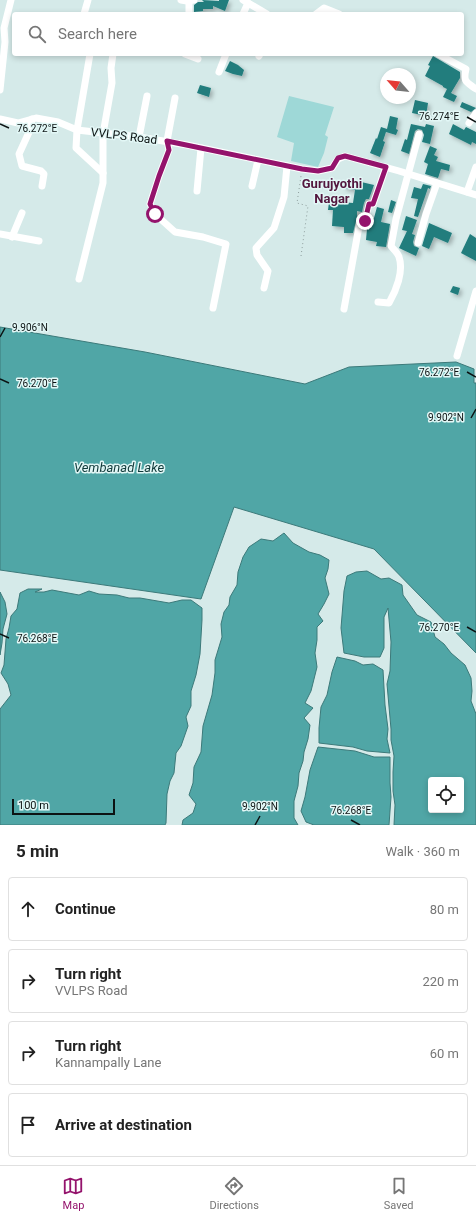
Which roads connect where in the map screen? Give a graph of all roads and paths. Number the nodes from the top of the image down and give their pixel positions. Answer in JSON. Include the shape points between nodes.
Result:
{"nodes":[{"id":1,"x":11,"y":0,"type":"edge"},
{"id":2,"x":88,"y":0,"type":"edge"},
{"id":3,"x":181,"y":0,"type":"edge"},
{"id":4,"x":192,"y":0,"type":"edge"},
{"id":5,"x":245,"y":1,"type":"edge"},
{"id":6,"x":85,"y":12,"type":"edge"},
{"id":7,"x":189,"y":12,"type":"edge"},
{"id":8,"x":243,"y":12,"type":"edge"},
{"id":9,"x":264,"y":12,"type":"edge"},
{"id":10,"x":319,"y":12,"type":"edge"},
{"id":11,"x":334,"y":12,"type":"edge"},
{"id":12,"x":3,"y":15,"type":"edge"},
{"id":13,"x":90,"y":56,"type":"edge"},
{"id":14,"x":113,"y":56,"type":"edge"},
{"id":15,"x":190,"y":56,"type":"edge"},
{"id":16,"x":225,"y":56,"type":"edge"},
{"id":17,"x":442,"y":56,"type":"edge"},
{"id":18,"x":198,"y":59,"type":"dead end"},
{"id":19,"x":219,"y":72,"type":"dead end"},
{"id":20,"x":0,"y":90,"type":"edge"},
{"id":21,"x":476,"y":90,"type":"edge"},
{"id":22,"x":147,"y":96,"type":"dead end"},
{"id":23,"x":175,"y":98,"type":"dead end"},
{"id":24,"x":476,"y":113,"type":"edge"},
{"id":25,"x":0,"y":119,"type":"edge"},
{"id":26,"x":32,"y":119,"type":"junction"},
{"id":27,"x":469,"y":123,"type":"dead end"},
{"id":28,"x":77,"y":130,"type":"junction"},
{"id":29,"x":103,"y":134,"type":"junction"},
{"id":30,"x":419,"y":134,"type":"dead end"},
{"id":31,"x":138,"y":137,"type":"junction"},
{"id":32,"x":167,"y":141,"type":"junction"},
{"id":33,"x":201,"y":148,"type":"junction"},
{"id":34,"x":258,"y":160,"type":"junction"},
{"id":35,"x":287,"y":166,"type":"junction"},
{"id":36,"x":386,"y":167,"type":"junction"},
{"id":37,"x":476,"y":167,"type":"edge"},
{"id":38,"x":332,"y":168,"type":"junction"},
{"id":39,"x":302,"y":169,"type":"junction"},
{"id":40,"x":103,"y":173,"type":"junction"},
{"id":41,"x":409,"y":174,"type":"junction"},
{"id":42,"x":437,"y":183,"type":"junction"},
{"id":43,"x":42,"y":186,"type":"dead end"},
{"id":44,"x":252,"y":186,"type":"dead end"},
{"id":45,"x":197,"y":191,"type":"dead end"},
{"id":46,"x":467,"y":192,"type":"junction"},
{"id":47,"x":476,"y":195,"type":"edge"},
{"id":48,"x":329,"y":200,"type":"dead end"},
{"id":49,"x":22,"y":213,"type":"dead end"},
{"id":50,"x":0,"y":234,"type":"edge"},
{"id":51,"x":12,"y":237,"type":"junction"},
{"id":52,"x":39,"y":241,"type":"dead end"},
{"id":53,"x":418,"y":243,"type":"dead end"},
{"id":54,"x":301,"y":256,"type":"dead end"},
{"id":55,"x":79,"y":279,"type":"dead end"},
{"id":56,"x":264,"y":288,"type":"dead end"},
{"id":57,"x":476,"y":291,"type":"edge"},
{"id":58,"x":378,"y":302,"type":"dead end"},
{"id":59,"x":213,"y":308,"type":"dead end"},
{"id":60,"x":344,"y":309,"type":"dead end"},
{"id":61,"x":457,"y":356,"type":"dead end"}],
"edges":[{"from":1,"to":12,"type":"street"},
{"from":2,"to":6,"type":"street"},
{"from":3,"to":4,"type":"street"},
{"from":4,"to":7,"type":"street"},
{"from":5,"to":8,"type":"street"},
{"from":5,"to":9,"type":"street"},
{"from":10,"to":11,"type":"street","via":[[324,8]]},
{"from":12,"to":20,"type":"street","via":[[6,42]]},
{"from":13,"to":28,"type":"street"},
{"from":14,"to":29,"type":"street","via":[[112,84]]},
{"from":15,"to":18,"type":"street"},
{"from":16,"to":19,"type":"street"},
{"from":17,"to":21,"type":"street","via":[[466,69],[466,82]]},
{"from":22,"to":31,"type":"street"},
{"from":23,"to":32,"type":"street"},
{"from":24,"to":27,"type":"street"},
{"from":25,"to":26,"type":"street","name":"VVLPS Road","via":[[18,122]]},
{"from":26,"to":28,"type":"street","name":"VVLPS Road","via":[[58,122]]},
{"from":26,"to":43,"type":"street","via":[[19,154],[22,166],[44,174]]},
{"from":28,"to":29,"type":"street","name":"VVLPS Road"},
{"from":28,"to":40,"type":"street","via":[[76,148]]},
{"from":29,"to":31,"type":"street","name":"VVLPS Road"},
{"from":29,"to":40,"type":"street"},
{"from":30,"to":41,"type":"street"},
{"from":31,"to":32,"type":"street","name":"VVLPS Road"},
{"from":32,"to":33,"type":"street","name":"VVLPS Road"},
{"from":32,"to":59,"type":"street","via":[[169,150],[150,204],[155,214],[175,232],[226,244]]},
{"from":33,"to":34,"type":"street","name":"VVLPS Road"},
{"from":33,"to":45,"type":"street"},
{"from":34,"to":35,"type":"street","name":"VVLPS Road"},
{"from":34,"to":44,"type":"street"},
{"from":35,"to":39,"type":"street","name":"VVLPS Road"},
{"from":35,"to":56,"type":"street","via":[[284,197],[274,228],[256,248],[257,255],[268,271]]},
{"from":36,"to":38,"type":"street","via":[[345,156],[338,158]]},
{"from":36,"to":41,"type":"street"},
{"from":36,"to":60,"type":"street","via":[[373,204],[369,204],[365,221],[360,221]]},
{"from":37,"to":46,"type":"street"},
{"from":38,"to":39,"type":"street","name":"VVLPS Road","via":[[318,171]]},
{"from":38,"to":48,"type":"path"},
{"from":39,"to":54,"type":"path","via":[[297,203],[308,206]]},
{"from":40,"to":55,"type":"street"},
{"from":41,"to":42,"type":"street"},
{"from":41,"to":58,"type":"street","via":[[391,246],[399,256],[400,271],[395,293],[389,303]]},
{"from":42,"to":46,"type":"street"},
{"from":42,"to":53,"type":"street"},
{"from":46,"to":47,"type":"street"},
{"from":49,"to":51,"type":"street"},
{"from":50,"to":51,"type":"street"},
{"from":51,"to":52,"type":"street"},
{"from":57,"to":61,"type":"street"}]}
